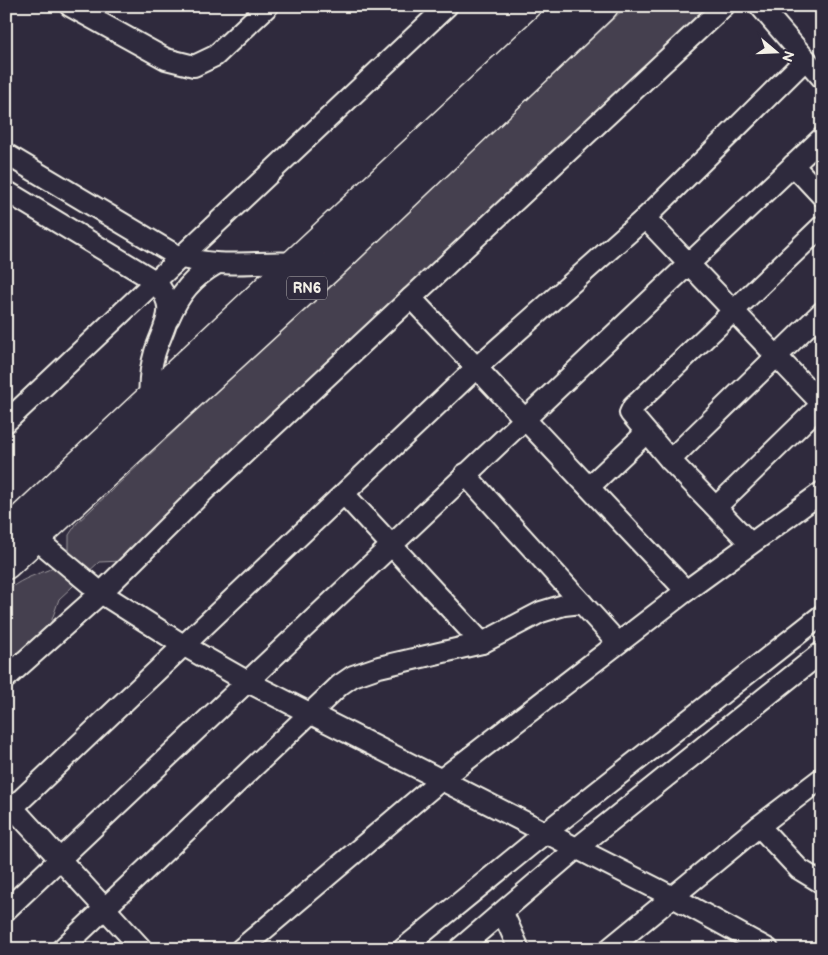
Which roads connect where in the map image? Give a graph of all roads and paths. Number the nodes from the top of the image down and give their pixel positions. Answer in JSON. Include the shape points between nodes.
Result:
{"nodes":[{"id":1,"x":70,"y":6,"type":"edge"},
{"id":2,"x":268,"y":6,"type":"edge"},
{"id":3,"x":447,"y":6,"type":"edge"},
{"id":4,"x":569,"y":6,"type":"edge"},
{"id":5,"x":604,"y":6,"type":"edge"},
{"id":6,"x":724,"y":6,"type":"edge"},
{"id":7,"x":760,"y":6,"type":"edge"},
{"id":8,"x":806,"y":60,"type":"junction"},
{"id":9,"x":822,"y":78,"type":"edge"},
{"id":10,"x":822,"y":138,"type":"edge"},
{"id":11,"x":6,"y":154,"type":"edge"},
{"id":12,"x":793,"y":165,"type":"junction"},
{"id":13,"x":6,"y":191,"type":"edge"},
{"id":14,"x":822,"y":196,"type":"edge"},
{"id":15,"x":645,"y":218,"type":"junction"},
{"id":16,"x":822,"y":226,"type":"edge"},
{"id":17,"x":179,"y":258,"type":"junction"},
{"id":18,"x":296,"y":263,"type":"junction"},
{"id":19,"x":216,"y":264,"type":"junction"},
{"id":20,"x":688,"y":264,"type":"junction"},
{"id":21,"x":331,"y":266,"type":"junction"},
{"id":22,"x":155,"y":281,"type":"junction"},
{"id":23,"x":411,"y":298,"type":"junction"},
{"id":24,"x":734,"y":312,"type":"junction"},
{"id":25,"x":822,"y":312,"type":"edge"},
{"id":26,"x":168,"y":318,"type":"junction"},
{"id":27,"x":776,"y":357,"type":"junction"},
{"id":28,"x":476,"y":368,"type":"junction"},
{"id":29,"x":150,"y":399,"type":"junction"},
{"id":30,"x":822,"y":404,"type":"edge"},
{"id":31,"x":524,"y":418,"type":"junction"},
{"id":32,"x":6,"y":422,"type":"edge"},
{"id":33,"x":155,"y":426,"type":"junction"},
{"id":34,"x":646,"y":434,"type":"junction"},
{"id":35,"x":670,"y":460,"type":"junction"},
{"id":36,"x":465,"y":474,"type":"junction"},
{"id":37,"x":589,"y":487,"type":"junction"},
{"id":38,"x":822,"y":492,"type":"edge"},
{"id":39,"x":344,"y":494,"type":"junction"},
{"id":40,"x":716,"y":507,"type":"junction"},
{"id":41,"x":6,"y":533,"type":"edge"},
{"id":42,"x":35,"y":538,"type":"junction"},
{"id":43,"x":750,"y":543,"type":"junction"},
{"id":44,"x":391,"y":544,"type":"junction"},
{"id":45,"x":6,"y":565,"type":"edge"},
{"id":46,"x":686,"y":591,"type":"junction"},
{"id":47,"x":101,"y":593,"type":"junction"},
{"id":48,"x":582,"y":603,"type":"junction"},
{"id":49,"x":822,"y":615,"type":"edge"},
{"id":50,"x":482,"y":643,"type":"junction"},
{"id":51,"x":618,"y":643,"type":"junction"},
{"id":52,"x":183,"y":645,"type":"junction"},
{"id":53,"x":822,"y":652,"type":"edge"},
{"id":54,"x":6,"y":678,"type":"edge"},
{"id":55,"x":248,"y":682,"type":"junction"},
{"id":56,"x":312,"y":713,"type":"junction"},
{"id":57,"x":822,"y":778,"type":"edge"},
{"id":58,"x":442,"y":779,"type":"junction"},
{"id":59,"x":9,"y":811,"type":"edge"},
{"id":60,"x":759,"y":826,"type":"junction"},
{"id":61,"x":545,"y":833,"type":"junction"},
{"id":62,"x":577,"y":848,"type":"junction"},
{"id":63,"x":59,"y":859,"type":"junction"},
{"id":64,"x":822,"y":884,"type":"edge"},
{"id":65,"x":671,"y":896,"type":"junction"},
{"id":66,"x":104,"y":908,"type":"junction"},
{"id":67,"x":6,"y":910,"type":"edge"},
{"id":68,"x":503,"y":913,"type":"junction"},
{"id":69,"x":62,"y":949,"type":"edge"},
{"id":70,"x":142,"y":949,"type":"edge"},
{"id":71,"x":241,"y":949,"type":"edge"},
{"id":72,"x":403,"y":949,"type":"edge"},
{"id":73,"x":459,"y":949,"type":"edge"},
{"id":74,"x":519,"y":949,"type":"edge"},
{"id":75,"x":609,"y":949,"type":"edge"},
{"id":76,"x":768,"y":949,"type":"edge"}],
"edges":[{"from":1,"to":2,"type":"street","via":[[166,59],[194,66],[215,56]]},
{"from":3,"to":17,"type":"street"},
{"from":4,"to":18,"type":"highway","number":"RN6"},
{"from":5,"to":21,"type":"highway","number":"RN6"},
{"from":6,"to":23,"type":"street"},
{"from":7,"to":8,"type":"street"},
{"from":8,"to":9,"type":"street"},
{"from":8,"to":15,"type":"street"},
{"from":10,"to":12,"type":"street"},
{"from":11,"to":17,"type":"street"},
{"from":12,"to":14,"type":"street"},
{"from":12,"to":20,"type":"street"},
{"from":13,"to":22,"type":"street"},
{"from":15,"to":20,"type":"street"},
{"from":15,"to":28,"type":"street"},
{"from":16,"to":24,"type":"street"},
{"from":17,"to":19,"type":"street"},
{"from":17,"to":22,"type":"street"},
{"from":18,"to":19,"type":"street"},
{"from":18,"to":21,"type":"street"},
{"from":18,"to":29,"type":"highway","number":"RN6"},
{"from":19,"to":26,"type":"street","via":[[190,283]]},
{"from":20,"to":24,"type":"street"},
{"from":20,"to":31,"type":"street"},
{"from":21,"to":33,"type":"highway","number":"RN6"},
{"from":22,"to":26,"type":"street","via":[[164,291]]},
{"from":22,"to":32,"type":"street"},
{"from":23,"to":28,"type":"street"},
{"from":23,"to":47,"type":"street","via":[[205,490]]},
{"from":24,"to":27,"type":"street"},
{"from":24,"to":34,"type":"street","via":[[633,407],[630,415]]},
{"from":25,"to":27,"type":"street"},
{"from":26,"to":29,"type":"street","via":[[155,352],[150,375]]},
{"from":27,"to":30,"type":"street"},
{"from":27,"to":35,"type":"street"},
{"from":28,"to":31,"type":"street"},
{"from":28,"to":39,"type":"street"},
{"from":29,"to":33,"type":"street"},
{"from":29,"to":41,"type":"highway","number":"RN6"},
{"from":30,"to":40,"type":"street"},
{"from":31,"to":36,"type":"street"},
{"from":31,"to":37,"type":"street"},
{"from":33,"to":42,"type":"highway","number":"RN6"},
{"from":34,"to":35,"type":"street"},
{"from":34,"to":37,"type":"street"},
{"from":35,"to":40,"type":"street"},
{"from":36,"to":44,"type":"street"},
{"from":36,"to":48,"type":"street"},
{"from":37,"to":46,"type":"street"},
{"from":38,"to":43,"type":"street"},
{"from":39,"to":44,"type":"street"},
{"from":39,"to":52,"type":"street"},
{"from":40,"to":43,"type":"street"},
{"from":42,"to":45,"type":"highway","number":"RN6"},
{"from":42,"to":47,"type":"street"},
{"from":43,"to":46,"type":"street"},
{"from":44,"to":50,"type":"street"},
{"from":44,"to":55,"type":"street"},
{"from":46,"to":51,"type":"street"},
{"from":47,"to":52,"type":"street"},
{"from":47,"to":54,"type":"street"},
{"from":48,"to":50,"type":"street","via":[[541,612]]},
{"from":48,"to":51,"type":"street"},
{"from":49,"to":61,"type":"street"},
{"from":50,"to":56,"type":"street","via":[[353,676]]},
{"from":51,"to":58,"type":"street"},
{"from":52,"to":55,"type":"street"},
{"from":52,"to":59,"type":"street"},
{"from":53,"to":62,"type":"street"},
{"from":55,"to":56,"type":"street"},
{"from":55,"to":63,"type":"street"},
{"from":56,"to":58,"type":"street"},
{"from":56,"to":66,"type":"street"},
{"from":57,"to":60,"type":"street"},
{"from":58,"to":61,"type":"street"},
{"from":58,"to":71,"type":"street"},
{"from":59,"to":63,"type":"street"},
{"from":60,"to":64,"type":"street","via":[[799,869]]},
{"from":60,"to":65,"type":"street"},
{"from":61,"to":62,"type":"street"},
{"from":61,"to":72,"type":"street"},
{"from":62,"to":65,"type":"street"},
{"from":62,"to":68,"type":"street"},
{"from":63,"to":66,"type":"street"},
{"from":63,"to":67,"type":"street"},
{"from":65,"to":75,"type":"street"},
{"from":65,"to":76,"type":"street"},
{"from":66,"to":69,"type":"street"},
{"from":66,"to":70,"type":"street"},
{"from":68,"to":73,"type":"street"},
{"from":68,"to":74,"type":"street"}]}
